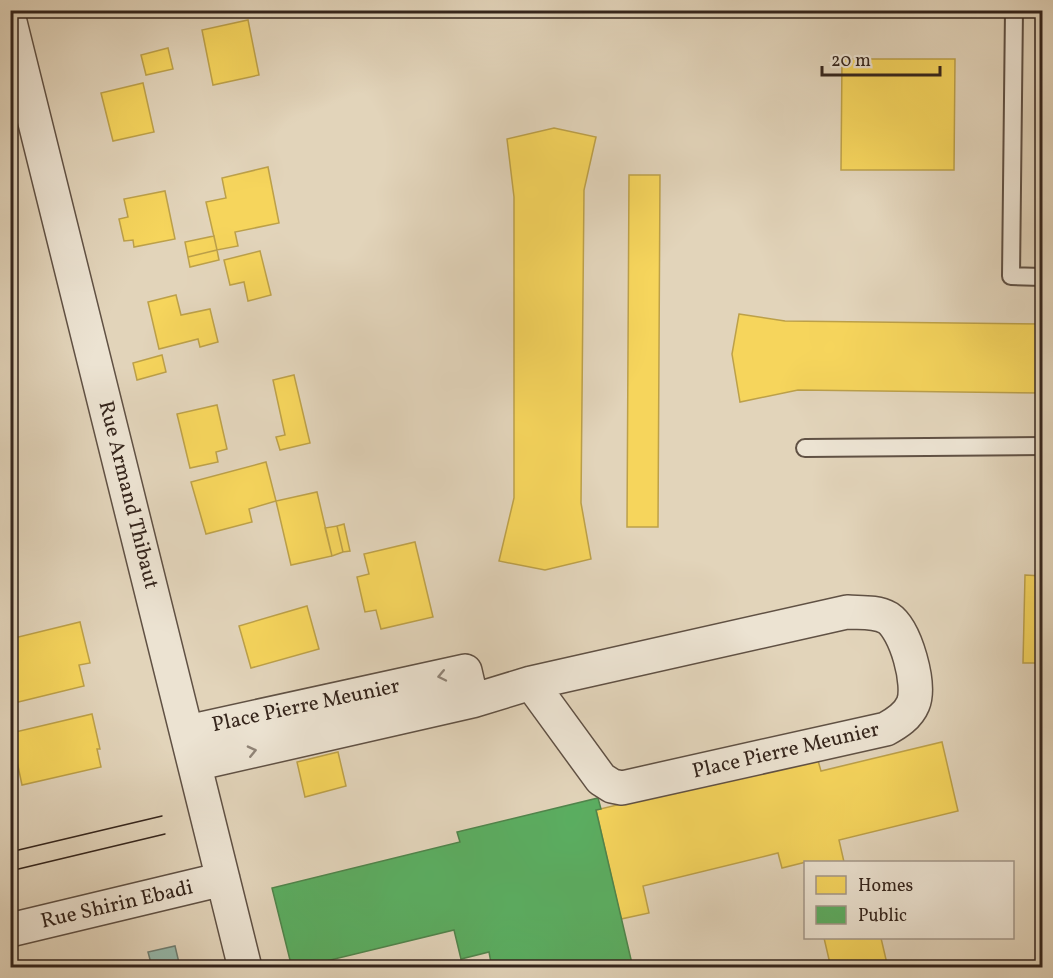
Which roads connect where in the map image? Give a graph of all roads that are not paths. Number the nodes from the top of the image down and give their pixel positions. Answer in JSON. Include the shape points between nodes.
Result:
{"nodes":[{"id":1,"x":1014,"y":10,"type":"edge"},
{"id":2,"x":10,"y":22,"type":"edge"},
{"id":3,"x":16,"y":67,"type":"edge"},
{"id":4,"x":1042,"y":277,"type":"edge"},
{"id":5,"x":1042,"y":447,"type":"edge"},
{"id":6,"x":805,"y":448,"type":"dead end"},
{"id":7,"x":531,"y":683,"type":"junction"},
{"id":8,"x":472,"y":701,"type":"junction"},
{"id":9,"x":188,"y":732,"type":"junction"},
{"id":10,"x":195,"y":764,"type":"junction"},
{"id":11,"x":223,"y":879,"type":"junction"},
{"id":12,"x":10,"y":930,"type":"edge"},
{"id":13,"x":245,"y":968,"type":"edge"}],
"edges":[{"from":1,"to":4,"type":"lane","via":[[1011,276]]},
{"from":2,"to":3,"type":"street","name":"Rue Armand Thibaut"},
{"from":3,"to":9,"type":"street","name":"Rue Armand Thibaut"},
{"from":5,"to":6,"type":"lane"},
{"from":7,"to":7,"type":"street","name":"Place Pierre Meunier","via":[[601,779],[622,788],[886,729],[907,714],[916,694],[905,642],[898,629],[875,614],[847,612]]},
{"from":7,"to":8,"type":"street","name":"Place Pierre Meunier"},
{"from":8,"to":9,"type":"street","name":"Place Pierre Meunier","one_way":true,"via":[[465,671]]},
{"from":10,"to":8,"type":"street","name":"Place Pierre Meunier","one_way":true},
{"from":9,"to":10,"type":"street","name":"Rue Armand Thibaut"},
{"from":10,"to":11,"type":"street","name":"Rue Armand Thibaut"},
{"from":11,"to":12,"type":"street","name":"Rue Shirin Ebadi"},
{"from":11,"to":13,"type":"street","name":"Rue Armand Thibaut"}]}
